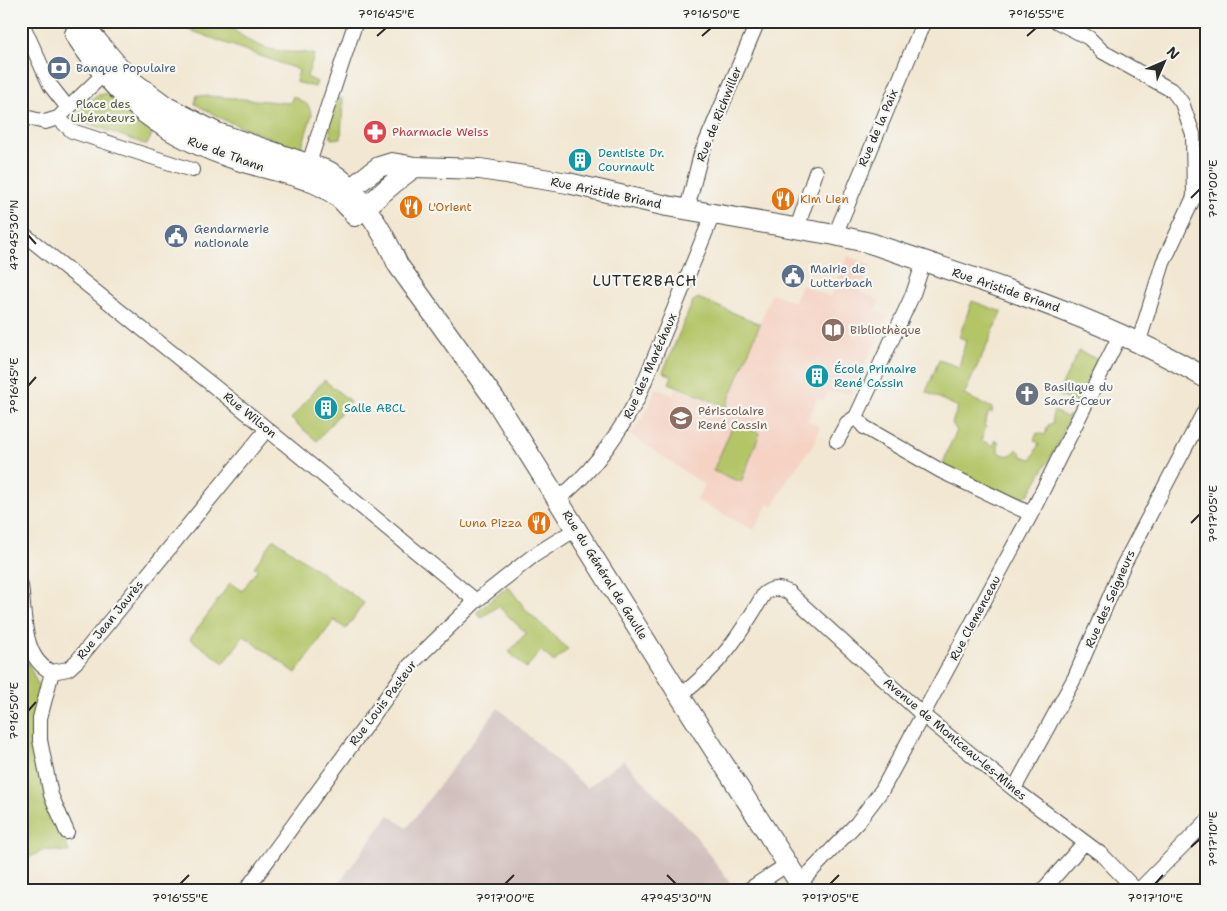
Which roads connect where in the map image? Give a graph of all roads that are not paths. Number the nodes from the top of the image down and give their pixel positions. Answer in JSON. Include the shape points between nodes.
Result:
{"nodes":[{"id":1,"x":21,"y":21,"type":"edge"},
{"id":2,"x":68,"y":21,"type":"edge"},
{"id":3,"x":80,"y":21,"type":"edge"},
{"id":4,"x":356,"y":21,"type":"edge"},
{"id":5,"x":758,"y":21,"type":"edge"},
{"id":6,"x":924,"y":21,"type":"edge"},
{"id":7,"x":1056,"y":21,"type":"edge"},
{"id":8,"x":109,"y":69,"type":"junction"},
{"id":9,"x":63,"y":113,"type":"junction"},
{"id":10,"x":21,"y":116,"type":"edge"},
{"id":11,"x":415,"y":167,"type":"junction"},
{"id":12,"x":192,"y":170,"type":"dead end"},
{"id":13,"x":306,"y":172,"type":"junction"},
{"id":14,"x":816,"y":172,"type":"dead end"},
{"id":15,"x":346,"y":193,"type":"junction"},
{"id":16,"x":1200,"y":195,"type":"edge"},
{"id":17,"x":687,"y":209,"type":"junction"},
{"id":18,"x":360,"y":212,"type":"junction"},
{"id":19,"x":713,"y":214,"type":"junction"},
{"id":20,"x":797,"y":228,"type":"junction"},
{"id":21,"x":21,"y":232,"type":"edge"},
{"id":22,"x":835,"y":235,"type":"junction"},
{"id":23,"x":924,"y":261,"type":"junction"},
{"id":24,"x":1130,"y":337,"type":"junction"},
{"id":25,"x":1206,"y":378,"type":"edge"},
{"id":26,"x":1206,"y":408,"type":"edge"},
{"id":27,"x":856,"y":417,"type":"junction"},
{"id":28,"x":267,"y":428,"type":"junction"},
{"id":29,"x":837,"y":441,"type":"dead end"},
{"id":30,"x":558,"y":499,"type":"junction"},
{"id":31,"x":1031,"y":514,"type":"junction"},
{"id":32,"x":576,"y":529,"type":"junction"},
{"id":33,"x":21,"y":586,"type":"edge"},
{"id":34,"x":476,"y":601,"type":"junction"},
{"id":35,"x":52,"y":672,"type":"junction"},
{"id":36,"x":680,"y":696,"type":"junction"},
{"id":37,"x":924,"y":716,"type":"junction"},
{"id":38,"x":1014,"y":789,"type":"junction"},
{"id":39,"x":1206,"y":822,"type":"edge"},
{"id":40,"x":67,"y":832,"type":"dead end"},
{"id":41,"x":1084,"y":842,"type":"junction"},
{"id":42,"x":788,"y":864,"type":"junction"},
{"id":43,"x":802,"y":886,"type":"edge"},
{"id":44,"x":246,"y":890,"type":"edge"},
{"id":45,"x":748,"y":890,"type":"edge"},
{"id":46,"x":1043,"y":890,"type":"edge"},
{"id":47,"x":1137,"y":890,"type":"edge"}],
"edges":[{"from":1,"to":9,"type":"street"},
{"from":2,"to":8,"type":"main road","name":"Rue de Thann"},
{"from":3,"to":8,"type":"main road","name":"Rue de Thann"},
{"from":4,"to":13,"type":"street"},
{"from":5,"to":17,"type":"street","name":"Rue de Richwiller","via":[[701,154]]},
{"from":6,"to":22,"type":"street","name":"Rue de la Paix"},
{"from":7,"to":16,"type":"street","via":[[1089,38],[1103,52],[1173,92],[1182,103],[1193,134]]},
{"from":8,"to":9,"type":"street"},
{"from":8,"to":13,"type":"main road","name":"Rue de Thann","via":[[195,122]]},
{"from":9,"to":10,"type":"street","via":[[45,122]]},
{"from":9,"to":12,"type":"street","via":[[72,131]]},
{"from":11,"to":15,"type":"main road","name":"Rue Aristide Briand","via":[[392,163],[379,167]]},
{"from":11,"to":17,"type":"main road","name":"Rue Aristide Briand","via":[[488,170],[568,183]]},
{"from":11,"to":18,"type":"main road","via":[[396,179]]},
{"from":13,"to":15,"type":"main road","name":"Rue de Thann","via":[[340,177]]},
{"from":14,"to":20,"type":"street"},
{"from":15,"to":18,"type":"main road","name":"Rue du Général de Gaulle"},
{"from":16,"to":24,"type":"street","name":"Rue Clemenceau","via":[[1163,263]]},
{"from":17,"to":19,"type":"main road","name":"Rue Aristide Briand"},
{"from":18,"to":30,"type":"main road","name":"Rue du Général de Gaulle","via":[[391,247],[398,265],[496,401]]},
{"from":19,"to":20,"type":"main road","name":"Rue Aristide Briand"},
{"from":19,"to":30,"type":"street","name":"Rue des Maréchaux","via":[[637,400],[623,426],[578,484]]},
{"from":20,"to":22,"type":"main road","name":"Rue Aristide Briand"},
{"from":21,"to":28,"type":"street","name":"Rue Wilson"},
{"from":22,"to":23,"type":"main road","name":"Rue Aristide Briand"},
{"from":23,"to":24,"type":"main road","name":"Rue Aristide Briand"},
{"from":23,"to":27,"type":"street","via":[[913,294]]},
{"from":24,"to":25,"type":"main road","name":"Rue Aristide Briand"},
{"from":24,"to":31,"type":"street","name":"Rue Clemenceau"},
{"from":26,"to":38,"type":"street","name":"Rue des Seigneurs","via":[[1123,566],[1075,677]]},
{"from":27,"to":29,"type":"street","via":[[847,424]]},
{"from":27,"to":31,"type":"street","via":[[864,427],[941,471]]},
{"from":28,"to":34,"type":"street","name":"Rue Wilson"},
{"from":28,"to":35,"type":"street","name":"Rue Jean Jaurès","via":[[77,661],[68,669]]},
{"from":30,"to":32,"type":"main road","name":"Rue du Général de Gaulle"},
{"from":31,"to":37,"type":"street","name":"Rue Clemenceau"},
{"from":32,"to":34,"type":"street","name":"Rue Louis Pasteur","via":[[533,556]]},
{"from":32,"to":36,"type":"main road","name":"Rue du Général de Gaulle"},
{"from":33,"to":35,"type":"street","via":[[31,649],[36,661]]},
{"from":34,"to":44,"type":"street","name":"Rue Louis Pasteur","via":[[410,665]]},
{"from":35,"to":40,"type":"street","via":[[40,718],[40,740],[52,795]]},
{"from":36,"to":37,"type":"street","name":"Avenue de Montceau-les-Mines","via":[[705,676],[738,639],[764,594],[775,588],[788,592]]},
{"from":36,"to":42,"type":"main road","name":"Rue du Général de Gaulle"},
{"from":37,"to":38,"type":"street","name":"Avenue de Montceau-les-Mines"},
{"from":37,"to":43,"type":"street","name":"Rue Clemenceau","via":[[882,790]]},
{"from":38,"to":41,"type":"street","name":"Avenue de Montceau-les-Mines"},
{"from":39,"to":47,"type":"street"},
{"from":41,"to":46,"type":"street"},
{"from":41,"to":47,"type":"street","name":"Avenue de Montceau-les-Mines"},
{"from":42,"to":43,"type":"main road","name":"Rue du Général de Gaulle"},
{"from":42,"to":45,"type":"street"}]}
